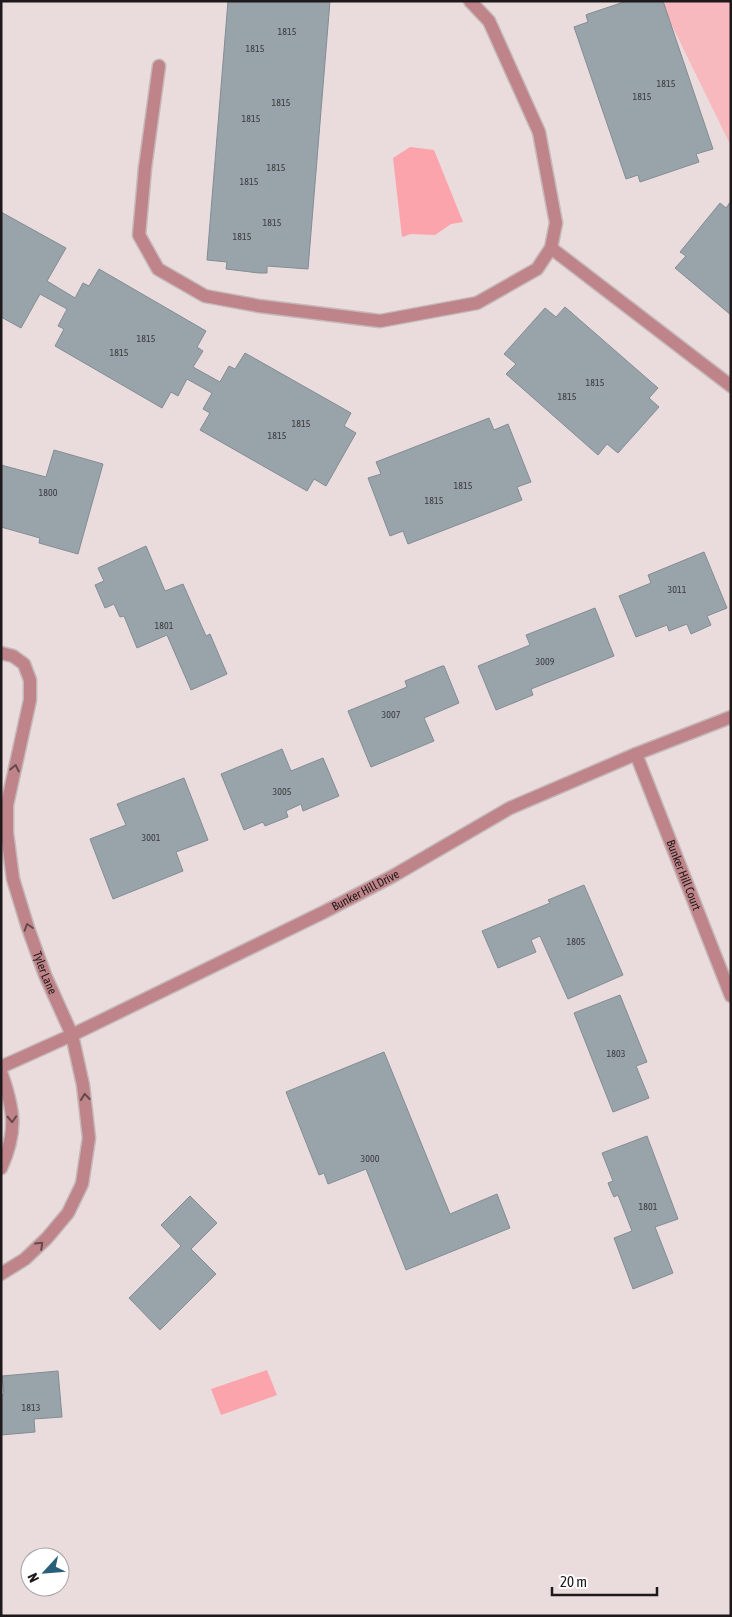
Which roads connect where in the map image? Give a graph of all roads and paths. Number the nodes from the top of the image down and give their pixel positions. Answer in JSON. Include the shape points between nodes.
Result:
{"nodes":[{"id":1,"x":470,"y":1,"type":"edge"},
{"id":2,"x":159,"y":66,"type":"dead end"},
{"id":3,"x":551,"y":248,"type":"junction"},
{"id":4,"x":731,"y":386,"type":"edge"},
{"id":5,"x":1,"y":653,"type":"edge"},
{"id":6,"x":731,"y":717,"type":"edge"},
{"id":7,"x":636,"y":754,"type":"junction"},
{"id":8,"x":731,"y":996,"type":"edge"},
{"id":9,"x":72,"y":1035,"type":"junction"},
{"id":10,"x":1,"y":1067,"type":"edge"},
{"id":11,"x":1,"y":1072,"type":"edge"},
{"id":12,"x":1,"y":1168,"type":"edge"},
{"id":13,"x":1,"y":1274,"type":"edge"}],
"edges":[{"from":1,"to":3,"type":"street","via":[[489,21],[539,132],[556,223]]},
{"from":2,"to":3,"type":"street","via":[[144,168],[139,235],[158,269],[204,296],[380,321],[477,303],[537,268]]},
{"from":3,"to":4,"type":"street"},
{"from":9,"to":5,"type":"street","name":"Tyler Lane","one_way":true,"via":[[45,975],[14,879],[7,833],[7,805],[30,700],[30,680],[24,664]]},
{"from":6,"to":7,"type":"street","name":"Bunker Hill Drive"},
{"from":7,"to":8,"type":"street","name":"Bunker Hill Court"},
{"from":7,"to":9,"type":"street","name":"Bunker Hill Drive","via":[[510,808],[359,894]]},
{"from":9,"to":10,"type":"street","name":"Bunker Hill Drive"},
{"from":13,"to":9,"type":"street","name":"Tyler Lane","one_way":true,"via":[[25,1259],[47,1238],[68,1213],[82,1184],[89,1138],[83,1085]]},
{"from":11,"to":12,"type":"street","one_way":true,"via":[[14,1124],[9,1152]]}]}
